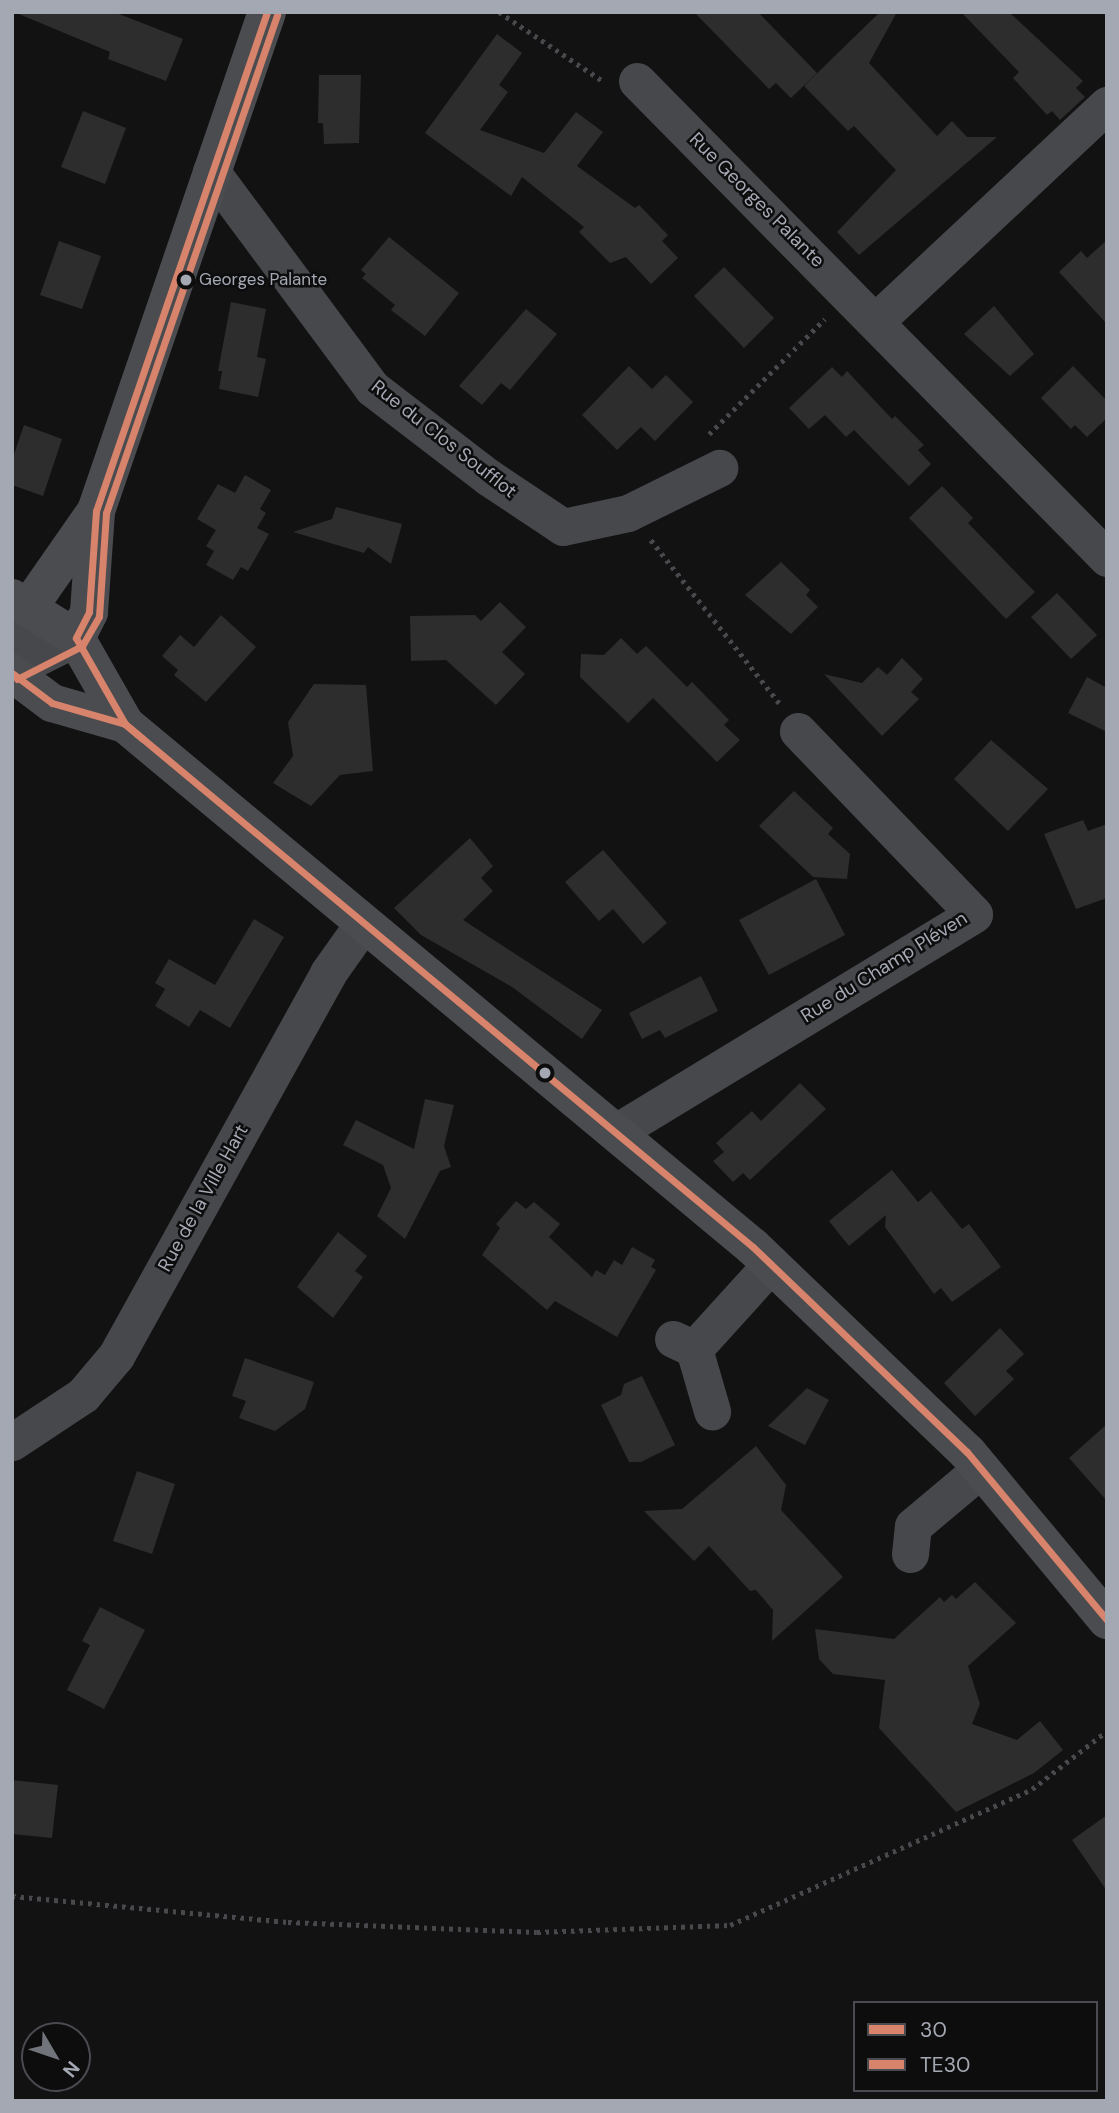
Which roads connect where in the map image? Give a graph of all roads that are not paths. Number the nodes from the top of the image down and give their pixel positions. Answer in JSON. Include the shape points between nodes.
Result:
{"nodes":[{"id":1,"x":267,"y":12,"type":"edge"},
{"id":2,"x":637,"y":80,"type":"road end"},
{"id":3,"x":1107,"y":105,"type":"edge"},
{"id":4,"x":211,"y":171,"type":"junction"},
{"id":5,"x":877,"y":320,"type":"junction"},
{"id":6,"x":711,"y":453,"type":"road end"},
{"id":7,"x":96,"y":511,"type":"junction"},
{"id":8,"x":1107,"y":558,"type":"edge"},
{"id":9,"x":21,"y":602,"type":"edge"},
{"id":10,"x":76,"y":638,"type":"junction"},
{"id":11,"x":12,"y":663,"type":"edge"},
{"id":12,"x":12,"y":671,"type":"edge"},
{"id":13,"x":125,"y":724,"type":"junction"},
{"id":14,"x":798,"y":731,"type":"road end"},
{"id":15,"x":362,"y":925,"type":"junction"},
{"id":16,"x":616,"y":1132,"type":"junction"},
{"id":17,"x":771,"y":1264,"type":"junction"},
{"id":18,"x":712,"y":1411,"type":"dead end"},
{"id":19,"x":12,"y":1442,"type":"edge"},
{"id":20,"x":981,"y":1469,"type":"junction"},
{"id":21,"x":904,"y":1536,"type":"dead end"},
{"id":22,"x":1107,"y":1620,"type":"edge"}],
"edges":[{"from":1,"to":4,"type":"street"},
{"from":2,"to":5,"type":"street","name":"Rue Georges Palante"},
{"from":3,"to":5,"type":"street"},
{"from":4,"to":6,"type":"street","name":"Rue du Clos Soufflot","via":[[372,388],[488,477],[563,527],[628,513]]},
{"from":4,"to":7,"type":"street"},
{"from":5,"to":8,"type":"street","name":"Rue Georges Palante"},
{"from":7,"to":9,"type":"street"},
{"from":7,"to":10,"type":"street","via":[[89,612]]},
{"from":9,"to":10,"type":"street"},
{"from":9,"to":11,"type":"street"},
{"from":10,"to":12,"type":"street"},
{"from":10,"to":13,"type":"street"},
{"from":12,"to":13,"type":"street","via":[[52,703]]},
{"from":13,"to":15,"type":"street"},
{"from":14,"to":16,"type":"street","name":"Rue du Champ Pléven","via":[[974,914]]},
{"from":15,"to":16,"type":"street"},
{"from":15,"to":19,"type":"street","name":"Rue de la Ville Hart","via":[[328,973],[116,1356],[83,1395]]},
{"from":16,"to":17,"type":"street"},
{"from":17,"to":18,"type":"street","via":[[684,1344]]},
{"from":17,"to":20,"type":"street"},
{"from":20,"to":21,"type":"street"},
{"from":20,"to":22,"type":"street"}]}
